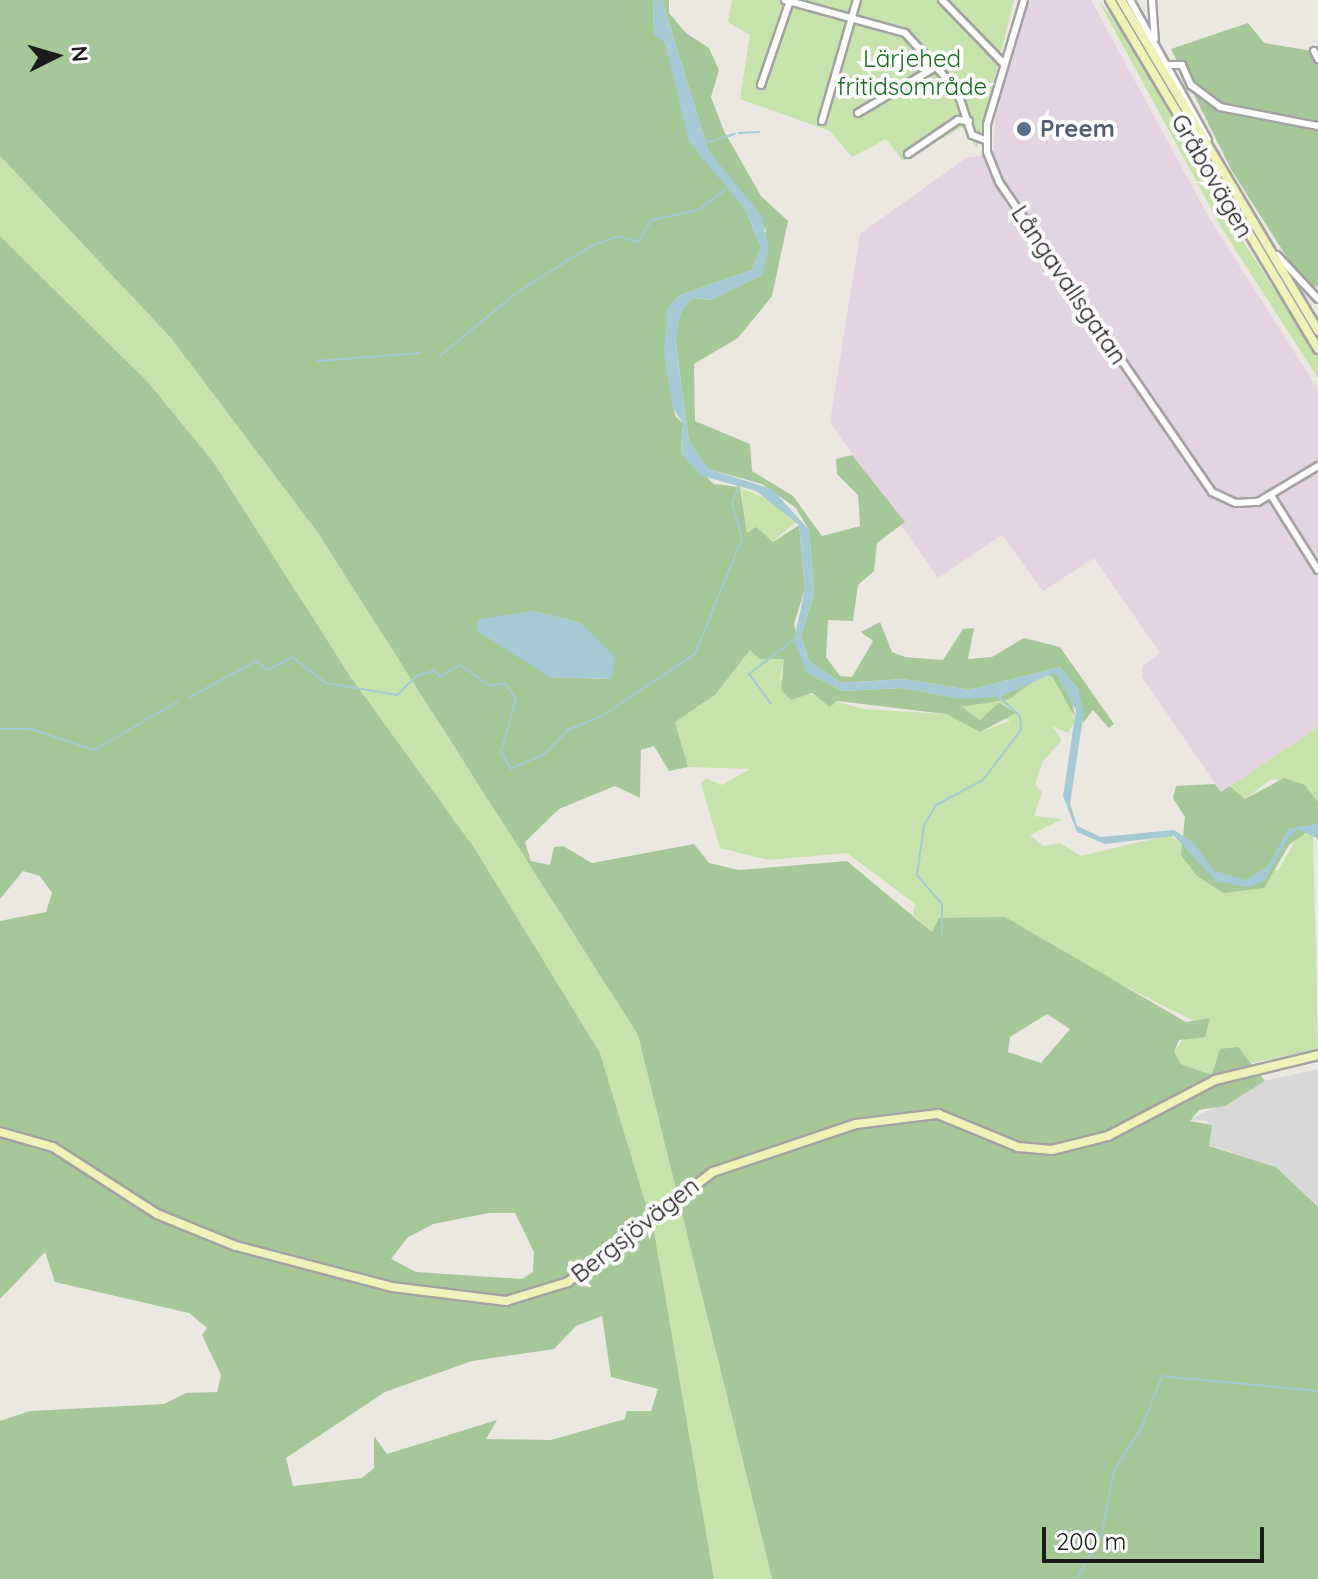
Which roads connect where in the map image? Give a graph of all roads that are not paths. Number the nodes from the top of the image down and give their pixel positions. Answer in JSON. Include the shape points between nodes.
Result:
{"nodes":[{"id":1,"x":857,"y":0,"type":"edge"},
{"id":2,"x":942,"y":0,"type":"edge"},
{"id":3,"x":1023,"y":0,"type":"edge"},
{"id":4,"x":1110,"y":0,"type":"edge"},
{"id":5,"x":1121,"y":0,"type":"edge"},
{"id":6,"x":1130,"y":0,"type":"edge"},
{"id":7,"x":1152,"y":0,"type":"edge"},
{"id":8,"x":788,"y":1,"type":"edge"},
{"id":9,"x":820,"y":2,"type":"edge"},
{"id":10,"x":852,"y":15,"type":"junction"},
{"id":11,"x":1155,"y":39,"type":"junction"},
{"id":12,"x":1314,"y":51,"type":"dead end"},
{"id":13,"x":1318,"y":59,"type":"edge"},
{"id":14,"x":1003,"y":63,"type":"junction"},
{"id":15,"x":1170,"y":65,"type":"junction"},
{"id":16,"x":932,"y":69,"type":"junction"},
{"id":17,"x":761,"y":85,"type":"dead end"},
{"id":18,"x":858,"y":113,"type":"dead end"},
{"id":19,"x":822,"y":121,"type":"dead end"},
{"id":20,"x":969,"y":121,"type":"junction"},
{"id":21,"x":1318,"y":126,"type":"edge"},
{"id":22,"x":985,"y":140,"type":"junction"},
{"id":23,"x":908,"y":154,"type":"dead end"},
{"id":24,"x":1318,"y":299,"type":"edge"},
{"id":25,"x":1318,"y":331,"type":"edge"},
{"id":26,"x":1318,"y":349,"type":"edge"},
{"id":27,"x":1318,"y":466,"type":"edge"},
{"id":28,"x":1272,"y":497,"type":"junction"},
{"id":29,"x":1318,"y":570,"type":"edge"},
{"id":30,"x":1318,"y":1055,"type":"edge"},
{"id":31,"x":0,"y":1132,"type":"edge"}],
"edges":[{"from":1,"to":10,"type":"street"},
{"from":2,"to":14,"type":"street"},
{"from":3,"to":14,"type":"street"},
{"from":4,"to":26,"type":"main road","name":"Gråbovägen"},
{"from":5,"to":25,"type":"main road","name":"Gråbovägen"},
{"from":6,"to":11,"type":"street"},
{"from":7,"to":11,"type":"street"},
{"from":8,"to":9,"type":"street"},
{"from":8,"to":17,"type":"street"},
{"from":9,"to":10,"type":"street"},
{"from":10,"to":16,"type":"street","via":[[905,33]]},
{"from":10,"to":19,"type":"street"},
{"from":11,"to":15,"type":"street"},
{"from":12,"to":13,"type":"street"},
{"from":14,"to":22,"type":"street"},
{"from":15,"to":21,"type":"street","via":[[1182,65],[1191,85],[1220,107]]},
{"from":15,"to":24,"type":"street","via":[[1245,206],[1292,277]]},
{"from":16,"to":18,"type":"street"},
{"from":16,"to":20,"type":"street","via":[[957,90]]},
{"from":20,"to":22,"type":"street","via":[[972,135]]},
{"from":20,"to":23,"type":"street","via":[[958,120]]},
{"from":22,"to":28,"type":"street","name":"Långavallsgatan","via":[[999,182],[1212,492],[1236,503]]},
{"from":27,"to":28,"type":"street","name":"Långavallsgatan"},
{"from":28,"to":29,"type":"street"},
{"from":30,"to":31,"type":"main road","name":"Bergsjövägen","via":[[1199,1086],[1108,1136],[1052,1150],[1014,1146],[938,1114],[856,1124],[713,1172],[568,1282],[506,1301],[379,1284],[224,1242],[157,1214],[53,1147]]}]}
